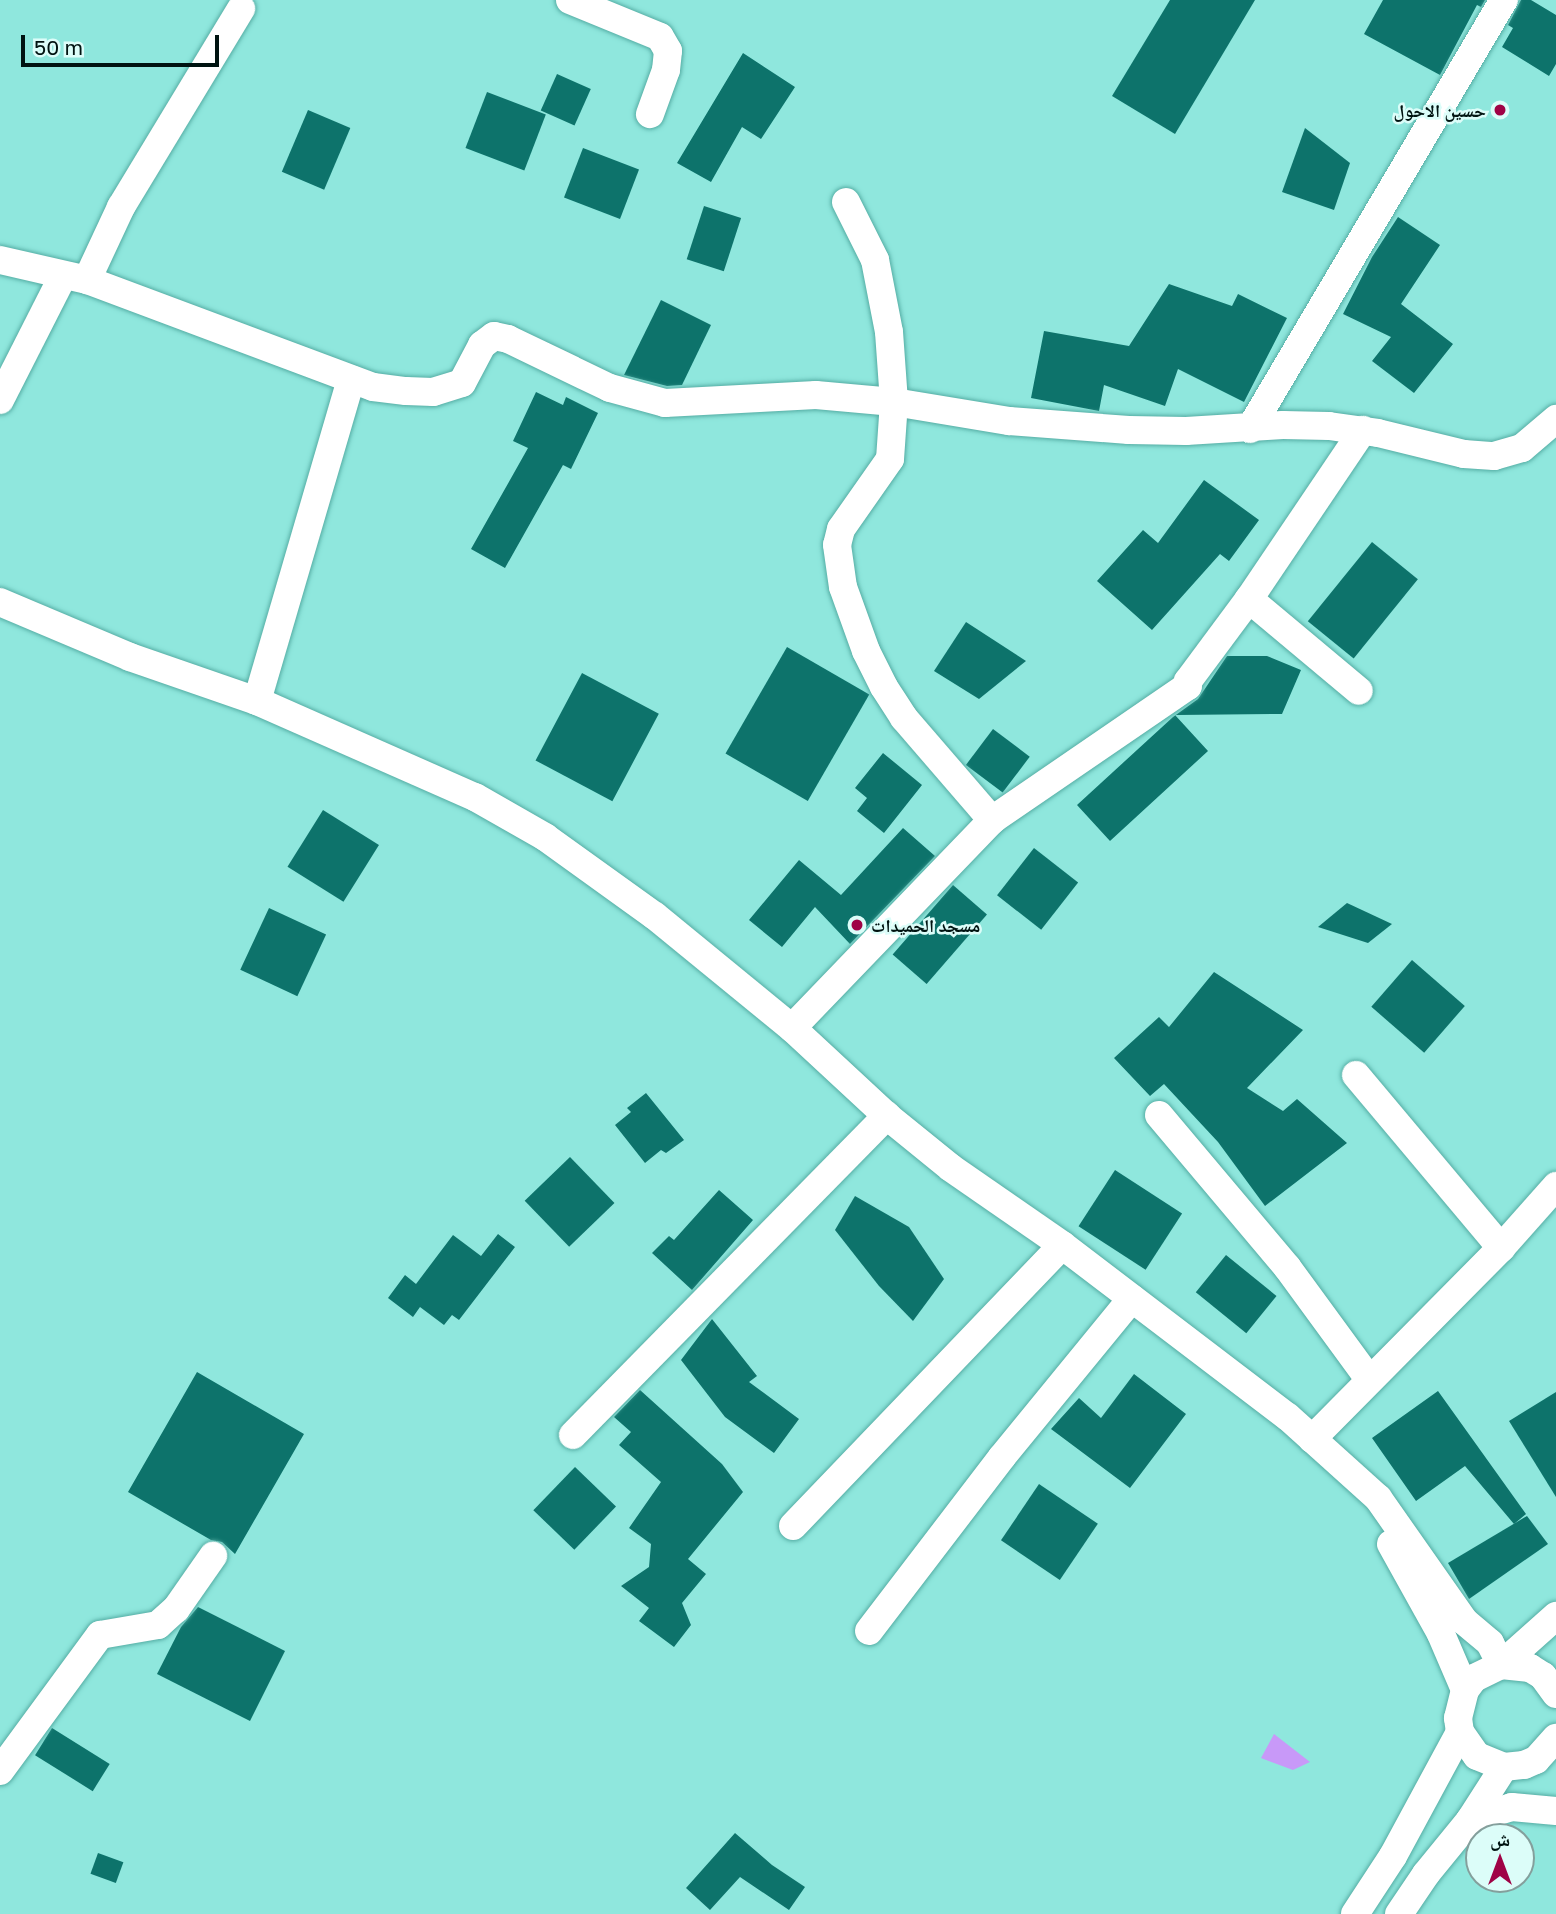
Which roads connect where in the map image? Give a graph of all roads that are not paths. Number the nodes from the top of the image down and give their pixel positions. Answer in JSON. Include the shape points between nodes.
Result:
{"nodes":[{"id":1,"x":570,"y":0,"type":"edge"},
{"id":2,"x":1504,"y":0,"type":"edge"},
{"id":3,"x":241,"y":9,"type":"dead end"},
{"id":4,"x":650,"y":114,"type":"dead end"},
{"id":5,"x":846,"y":202,"type":"dead end"},
{"id":6,"x":0,"y":260,"type":"edge"},
{"id":7,"x":75,"y":278,"type":"junction"},
{"id":8,"x":351,"y":379,"type":"junction"},
{"id":9,"x":0,"y":400,"type":"edge"},
{"id":10,"x":894,"y":402,"type":"junction"},
{"id":11,"x":1556,"y":419,"type":"edge"},
{"id":12,"x":1250,"y":429,"type":"junction"},
{"id":13,"x":1363,"y":430,"type":"junction"},
{"id":14,"x":1249,"y":598,"type":"junction"},
{"id":15,"x":0,"y":602,"type":"edge"},
{"id":16,"x":1359,"y":691,"type":"dead end"},
{"id":17,"x":257,"y":701,"type":"junction"},
{"id":18,"x":992,"y":820,"type":"junction"},
{"id":19,"x":792,"y":1028,"type":"junction"},
{"id":20,"x":1356,"y":1075,"type":"dead end"},
{"id":21,"x":1159,"y":1115,"type":"dead end"},
{"id":22,"x":887,"y":1116,"type":"junction"},
{"id":23,"x":1556,"y":1186,"type":"edge"},
{"id":24,"x":1062,"y":1245,"type":"junction"},
{"id":25,"x":1501,"y":1248,"type":"junction"},
{"id":26,"x":1132,"y":1298,"type":"junction"},
{"id":27,"x":1369,"y":1379,"type":"junction"},
{"id":28,"x":573,"y":1434,"type":"dead end"},
{"id":29,"x":1312,"y":1439,"type":"junction"},
{"id":30,"x":1353,"y":1477,"type":"junction"},
{"id":31,"x":793,"y":1527,"type":"dead end"},
{"id":32,"x":214,"y":1556,"type":"dead end"},
{"id":33,"x":1553,"y":1620,"type":"edge"},
{"id":34,"x":869,"y":1631,"type":"dead end"},
{"id":35,"x":1482,"y":1635,"type":"junction"},
{"id":36,"x":1501,"y":1665,"type":"junction"},
{"id":37,"x":1465,"y":1690,"type":"junction"},
{"id":38,"x":1556,"y":1694,"type":"edge"},
{"id":39,"x":1460,"y":1732,"type":"junction"},
{"id":40,"x":1556,"y":1738,"type":"edge"},
{"id":41,"x":1507,"y":1767,"type":"junction"},
{"id":42,"x":0,"y":1771,"type":"edge"},
{"id":43,"x":1556,"y":1810,"type":"edge"},
{"id":44,"x":1470,"y":1820,"type":"junction"},
{"id":45,"x":1354,"y":1914,"type":"edge"},
{"id":46,"x":1399,"y":1914,"type":"edge"}],
"edges":[{"from":1,"to":4,"type":"street","via":[[660,37],[668,51],[666,70]]},
{"from":2,"to":12,"type":"street"},
{"from":3,"to":7,"type":"street"},
{"from":5,"to":10,"type":"street","via":[[876,260],[889,332]]},
{"from":6,"to":7,"type":"street"},
{"from":7,"to":8,"type":"street"},
{"from":7,"to":9,"type":"street"},
{"from":8,"to":10,"type":"street","via":[[373,387],[446,391],[462,383],[482,345],[494,336],[611,388],[665,403],[816,395]]},
{"from":8,"to":17,"type":"street"},
{"from":10,"to":12,"type":"street","via":[[1009,421],[1129,430]]},
{"from":10,"to":18,"type":"street","via":[[890,459],[841,529],[837,545],[843,587],[884,687],[904,718]]},
{"from":11,"to":13,"type":"street","via":[[1521,448],[1494,456],[1464,454]]},
{"from":12,"to":13,"type":"street","via":[[1283,425]]},
{"from":13,"to":14,"type":"street"},
{"from":14,"to":16,"type":"street"},
{"from":14,"to":18,"type":"street","via":[[1188,686]]},
{"from":15,"to":17,"type":"street","via":[[130,657]]},
{"from":17,"to":19,"type":"street","via":[[475,797],[545,837],[644,908]]},
{"from":18,"to":19,"type":"street"},
{"from":19,"to":22,"type":"street"},
{"from":20,"to":25,"type":"street"},
{"from":21,"to":27,"type":"street","via":[[1287,1267]]},
{"from":22,"to":24,"type":"street","via":[[951,1168]]},
{"from":22,"to":28,"type":"street"},
{"from":23,"to":25,"type":"street"},
{"from":24,"to":26,"type":"street"},
{"from":24,"to":31,"type":"street"},
{"from":25,"to":27,"type":"street"},
{"from":26,"to":29,"type":"street","via":[[1245,1381]]},
{"from":26,"to":34,"type":"street"},
{"from":27,"to":29,"type":"street"},
{"from":29,"to":30,"type":"street"},
{"from":30,"to":35,"type":"street","via":[[1378,1499],[1464,1621]]},
{"from":30,"to":37,"type":"street","via":[[1441,1634]]},
{"from":32,"to":42,"type":"street","via":[[176,1609],[158,1625],[100,1635]]},
{"from":33,"to":35,"type":"street","via":[[1517,1634]]},
{"from":33,"to":36,"type":"street"},
{"from":35,"to":36,"type":"street"},
{"from":36,"to":37,"type":"street","via":[[1474,1678]]},
{"from":36,"to":38,"type":"street","via":[[1530,1668],[1543,1676]]},
{"from":37,"to":39,"type":"street","via":[[1458,1718]]},
{"from":39,"to":41,"type":"street","via":[[1477,1756]]},
{"from":39,"to":45,"type":"street","via":[[1393,1856]]},
{"from":40,"to":41,"type":"street","via":[[1536,1760]]},
{"from":41,"to":43,"type":"street"},
{"from":41,"to":44,"type":"street"},
{"from":43,"to":44,"type":"street","via":[[1512,1807]]},
{"from":44,"to":46,"type":"street"}]}
